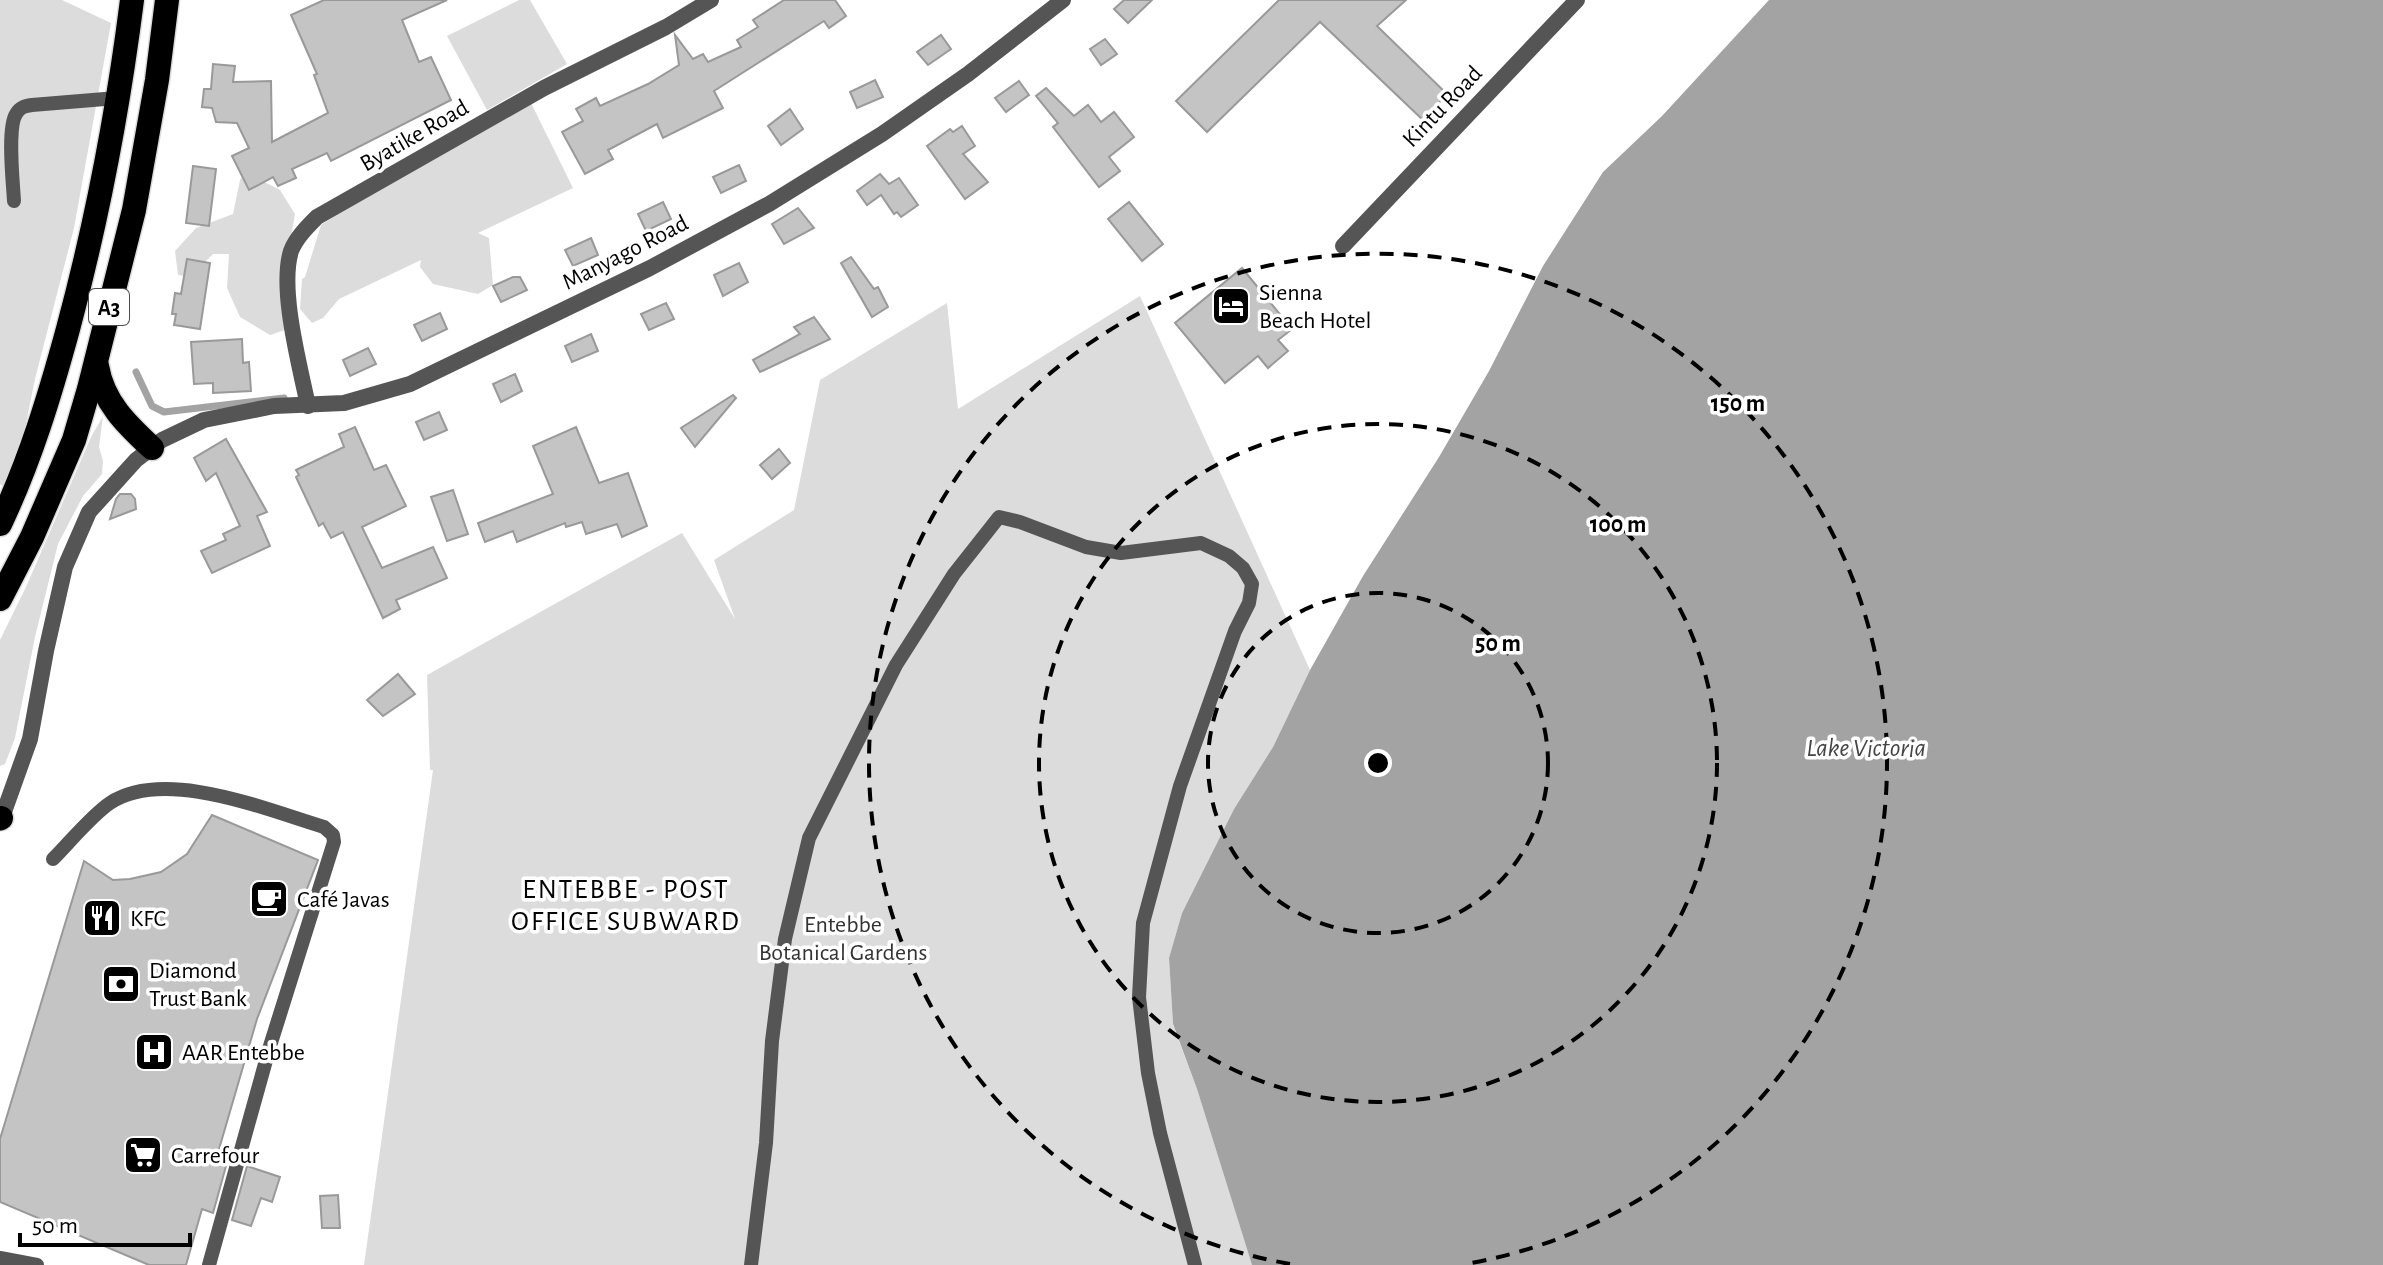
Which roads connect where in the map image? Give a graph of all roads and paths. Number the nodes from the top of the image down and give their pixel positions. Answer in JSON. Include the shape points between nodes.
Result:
{"nodes":[{"id":1,"x":132,"y":0,"type":"edge"},
{"id":2,"x":167,"y":0,"type":"edge"},
{"id":3,"x":711,"y":0,"type":"edge"},
{"id":4,"x":1063,"y":0,"type":"edge"},
{"id":5,"x":1577,"y":0,"type":"edge"},
{"id":6,"x":117,"y":98,"type":"junction"},
{"id":7,"x":14,"y":201,"type":"dead end"},
{"id":8,"x":1343,"y":246,"type":"dead end"},
{"id":9,"x":96,"y":363,"type":"junction"},
{"id":10,"x":308,"y":406,"type":"junction"},
{"id":11,"x":157,"y":444,"type":"junction"},
{"id":12,"x":0,"y":524,"type":"edge"},
{"id":13,"x":0,"y":599,"type":"edge"},
{"id":14,"x":0,"y":820,"type":"edge"},
{"id":15,"x":53,"y":859,"type":"dead end"},
{"id":16,"x":0,"y":1258,"type":"edge"},
{"id":17,"x":37,"y":1265,"type":"edge"},
{"id":18,"x":209,"y":1265,"type":"edge"},
{"id":19,"x":751,"y":1265,"type":"edge"},
{"id":20,"x":1195,"y":1265,"type":"edge"}],
"edges":[{"from":1,"to":6,"type":"highway","number":"A3"},
{"from":2,"to":9,"type":"highway","number":"A3","via":[[134,210]]},
{"from":3,"to":10,"type":"street","name":"Byatike Road","via":[[544,88],[317,217],[303,231],[291,251],[287,281]]},
{"from":4,"to":10,"type":"street","name":"Manyago Road","via":[[882,134],[769,204],[410,384],[344,403]]},
{"from":5,"to":8,"type":"street","name":"Kintu Road"},
{"from":6,"to":7,"type":"lane","via":[[32,105],[17,112]]},
{"from":6,"to":12,"type":"highway","number":"A3","via":[[85,267],[48,405]]},
{"from":9,"to":11,"type":"highway","via":[[101,389],[122,418]]},
{"from":9,"to":13,"type":"highway","number":"A3","via":[[74,440]]},
{"from":10,"to":11,"type":"street","name":"Manyago Road","via":[[274,406],[204,420]]},
{"from":11,"to":14,"type":"street","name":"Manyago Road","via":[[89,512],[65,567],[30,739]]},
{"from":15,"to":18,"type":"lane","via":[[111,803],[138,793],[176,789],[205,791],[324,827],[333,835]]},
{"from":16,"to":17,"type":"lane"},
{"from":19,"to":20,"type":"lane","via":[[783,953],[809,838],[896,665],[954,574],[999,517],[1086,547],[1121,553],[1201,543],[1229,556],[1252,584],[1180,786],[1143,923],[1139,997],[1148,1073]]}]}
